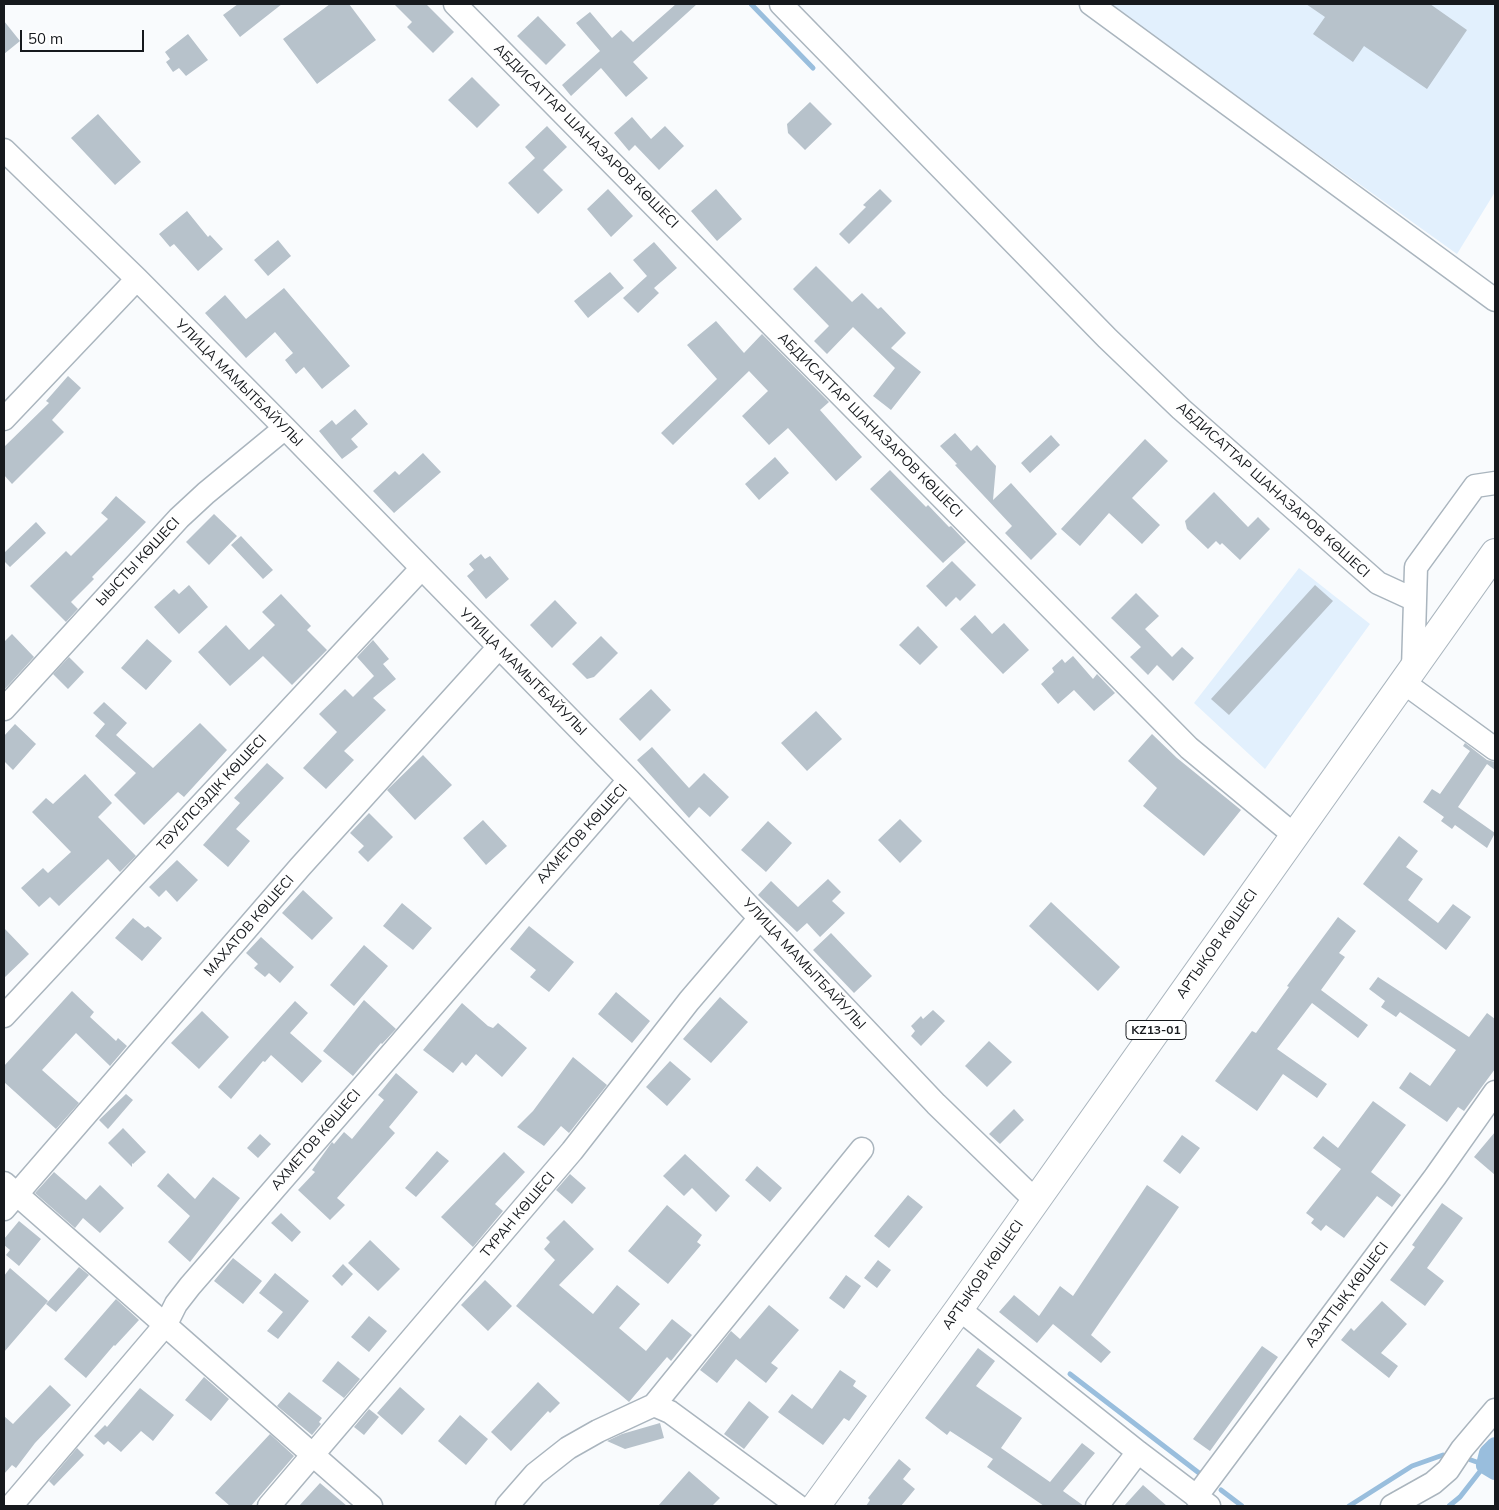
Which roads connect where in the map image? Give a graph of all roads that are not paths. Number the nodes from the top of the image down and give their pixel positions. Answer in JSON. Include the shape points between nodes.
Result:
{"nodes":[{"id":1,"x":455,"y":4,"type":"edge"},
{"id":2,"x":781,"y":4,"type":"edge"},
{"id":3,"x":1091,"y":4,"type":"edge"},
{"id":4,"x":4,"y":150,"type":"edge"},
{"id":5,"x":136,"y":279,"type":"junction"},
{"id":6,"x":1495,"y":300,"type":"edge"},
{"id":7,"x":4,"y":419,"type":"edge"},
{"id":8,"x":285,"y":428,"type":"junction"},
{"id":9,"x":1495,"y":483,"type":"edge"},
{"id":10,"x":1495,"y":553,"type":"edge"},
{"id":11,"x":421,"y":569,"type":"junction"},
{"id":12,"x":1415,"y":600,"type":"junction"},
{"id":13,"x":499,"y":647,"type":"junction"},
{"id":14,"x":1408,"y":675,"type":"junction"},
{"id":15,"x":4,"y":709,"type":"edge"},
{"id":16,"x":1495,"y":749,"type":"edge"},
{"id":17,"x":629,"y":780,"type":"junction"},
{"id":18,"x":1294,"y":835,"type":"junction"},
{"id":19,"x":760,"y":918,"type":"junction"},
{"id":20,"x":4,"y":1016,"type":"edge"},
{"id":21,"x":1495,"y":1092,"type":"edge"},
{"id":22,"x":862,"y":1149,"type":"dead end"},
{"id":23,"x":8,"y":1196,"type":"edge"},
{"id":24,"x":1035,"y":1200,"type":"junction"},
{"id":25,"x":959,"y":1309,"type":"junction"},
{"id":26,"x":166,"y":1324,"type":"junction"},
{"id":27,"x":654,"y":1406,"type":"junction"},
{"id":28,"x":1495,"y":1410,"type":"edge"},
{"id":29,"x":1138,"y":1452,"type":"junction"},
{"id":30,"x":313,"y":1456,"type":"junction"},
{"id":31,"x":1202,"y":1502,"type":"edge"},
{"id":32,"x":11,"y":1506,"type":"edge"},
{"id":33,"x":269,"y":1506,"type":"edge"},
{"id":34,"x":371,"y":1506,"type":"edge"},
{"id":35,"x":507,"y":1506,"type":"edge"},
{"id":36,"x":798,"y":1506,"type":"edge"},
{"id":37,"x":816,"y":1506,"type":"edge"},
{"id":38,"x":1097,"y":1506,"type":"edge"},
{"id":39,"x":1392,"y":1506,"type":"edge"}],
"edges":[{"from":1,"to":18,"type":"street","name":"АБДИСАТТАР ШАНАЗАРОВ КӨШЕСІ","via":[[1190,748]]},
{"from":2,"to":12,"type":"street","name":"АБДИСАТТАР ШАНАЗАРОВ КӨШЕСІ","via":[[1106,338],[1181,409],[1378,583]]},
{"from":3,"to":6,"type":"street"},
{"from":4,"to":5,"type":"street","name":"УЛИЦА МАМЫТБАЙУЛЫ"},
{"from":5,"to":7,"type":"street"},
{"from":5,"to":8,"type":"street","name":"УЛИЦА МАМЫТБАЙУЛЫ"},
{"from":8,"to":11,"type":"street","name":"УЛИЦА МАМЫТБАЙУЛЫ"},
{"from":8,"to":15,"type":"street","name":"ЫЫСТЫ КӨШЕСІ","via":[[179,518]]},
{"from":9,"to":12,"type":"street","via":[[1475,486],[1416,566]]},
{"from":10,"to":14,"type":"highway","name":"АРТЫҚОВ КӨШЕСІ","number":"KZ13-01"},
{"from":11,"to":13,"type":"street","name":"УЛИЦА МАМЫТБАЙУЛЫ"},
{"from":11,"to":20,"type":"street","name":"ТӘУЕЛСІЗДІК КӨШЕСІ"},
{"from":12,"to":14,"type":"street"},
{"from":13,"to":17,"type":"street","name":"УЛИЦА МАМЫТБАЙУЛЫ"},
{"from":13,"to":23,"type":"street","name":"МАХАТОВ КӨШЕСІ"},
{"from":14,"to":16,"type":"street"},
{"from":14,"to":18,"type":"highway","name":"АРТЫҚОВ КӨШЕСІ","number":"KZ13-01"},
{"from":17,"to":19,"type":"street","name":"УЛИЦА МАМЫТБАЙУЛЫ"},
{"from":17,"to":26,"type":"street","name":"АХМЕТОВ КӨШЕСІ","via":[[190,1286]]},
{"from":18,"to":24,"type":"highway","name":"АРТЫҚОВ КӨШЕСІ","number":"KZ13-01"},
{"from":19,"to":24,"type":"street","name":"УЛИЦА МАМЫТБАЙУЛЫ","via":[[936,1104]]},
{"from":19,"to":30,"type":"street","name":"ТҰРАН КӨШЕСІ","via":[[689,1001],[572,1151]]},
{"from":21,"to":31,"type":"street","name":"АЗАТТЫҚ КӨШЕСІ"},
{"from":22,"to":27,"type":"street"},
{"from":23,"to":26,"type":"street"},
{"from":24,"to":25,"type":"highway","name":"АРТЫҚОВ КӨШЕСІ","number":"KZ13-01"},
{"from":25,"to":29,"type":"street"},
{"from":25,"to":37,"type":"highway","name":"АРТЫҚОВ КӨШЕСІ","number":"KZ13-01"},
{"from":26,"to":30,"type":"street"},
{"from":26,"to":32,"type":"street","name":"АХМЕТОВ КӨШЕСІ"},
{"from":27,"to":35,"type":"street","via":[[568,1448],[535,1474]]},
{"from":27,"to":36,"type":"street","via":[[670,1412]]},
{"from":28,"to":39,"type":"street","via":[[1448,1470],[1433,1484]]},
{"from":29,"to":31,"type":"street"},
{"from":29,"to":38,"type":"street"},
{"from":30,"to":33,"type":"street","name":"ТҰРАН КӨШЕСІ"},
{"from":30,"to":34,"type":"street"}]}
